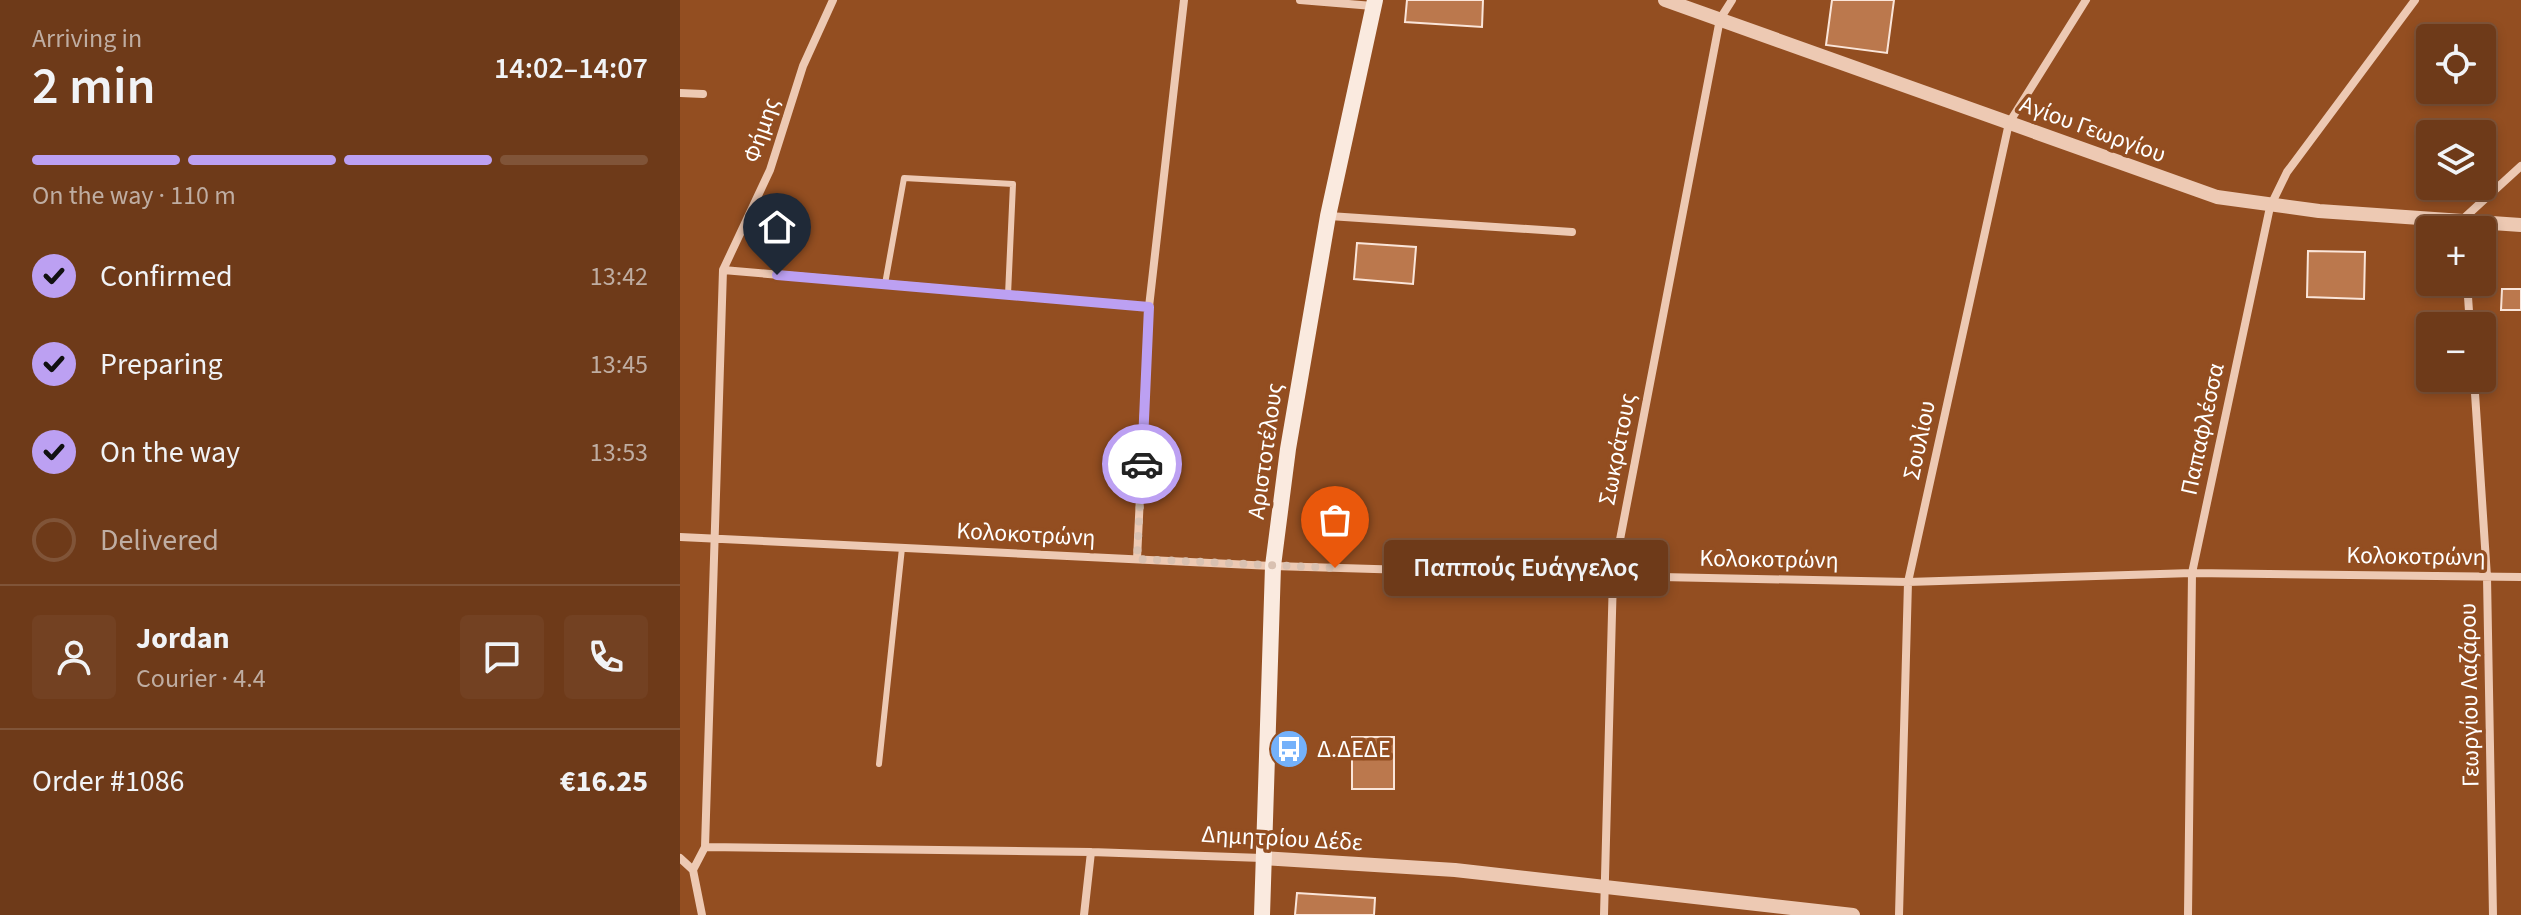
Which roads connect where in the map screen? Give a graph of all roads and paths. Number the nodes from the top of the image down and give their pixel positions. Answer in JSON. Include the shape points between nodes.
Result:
{"nodes":[{"id":1,"x":833,"y":0,"type":"edge"},
{"id":2,"x":1184,"y":0,"type":"edge"},
{"id":3,"x":1300,"y":0,"type":"edge"},
{"id":4,"x":1665,"y":0,"type":"edge"},
{"id":5,"x":1732,"y":0,"type":"edge"},
{"id":6,"x":2086,"y":0,"type":"edge"},
{"id":7,"x":2415,"y":0,"type":"edge"},
{"id":8,"x":1374,"y":3,"type":"edge"},
{"id":9,"x":1720,"y":19,"type":"junction"},
{"id":10,"x":680,"y":93,"type":"edge"},
{"id":11,"x":703,"y":94,"type":"dead end"},
{"id":12,"x":2009,"y":123,"type":"junction"},
{"id":13,"x":2521,"y":166,"type":"edge"},
{"id":14,"x":2270,"y":207,"type":"junction"},
{"id":15,"x":1328,"y":216,"type":"junction"},
{"id":16,"x":2472,"y":216,"type":"edge"},
{"id":17,"x":2416,"y":221,"type":"edge"},
{"id":18,"x":2496,"y":225,"type":"edge"},
{"id":19,"x":2521,"y":225,"type":"edge"},
{"id":20,"x":1572,"y":232,"type":"dead end"},
{"id":21,"x":723,"y":270,"type":"junction"},
{"id":22,"x":885,"y":284,"type":"junction"},
{"id":23,"x":1008,"y":295,"type":"junction"},
{"id":24,"x":1149,"y":307,"type":"junction"},
{"id":25,"x":2475,"y":392,"type":"edge"},
{"id":26,"x":680,"y":537,"type":"edge"},
{"id":27,"x":714,"y":539,"type":"junction"},
{"id":28,"x":902,"y":548,"type":"junction"},
{"id":29,"x":1137,"y":559,"type":"junction"},
{"id":30,"x":1273,"y":566,"type":"junction"},
{"id":31,"x":2192,"y":573,"type":"junction"},
{"id":32,"x":1613,"y":576,"type":"junction"},
{"id":33,"x":2487,"y":577,"type":"junction"},
{"id":34,"x":2521,"y":577,"type":"edge"},
{"id":35,"x":1908,"y":582,"type":"junction"},
{"id":36,"x":879,"y":764,"type":"dead end"},
{"id":37,"x":705,"y":847,"type":"junction"},
{"id":38,"x":1091,"y":852,"type":"junction"},
{"id":39,"x":680,"y":858,"type":"edge"},
{"id":40,"x":1262,"y":858,"type":"junction"},
{"id":41,"x":693,"y":870,"type":"junction"},
{"id":42,"x":1604,"y":888,"type":"junction"},
{"id":43,"x":702,"y":915,"type":"edge"},
{"id":44,"x":1084,"y":915,"type":"edge"},
{"id":45,"x":1262,"y":915,"type":"edge"},
{"id":46,"x":1604,"y":915,"type":"edge"},
{"id":47,"x":1853,"y":915,"type":"edge"},
{"id":48,"x":1899,"y":915,"type":"edge"},
{"id":49,"x":2188,"y":915,"type":"edge"},
{"id":50,"x":2493,"y":915,"type":"edge"}],
"edges":[{"from":1,"to":21,"type":"street","name":"Φήμης","via":[[803,66],[770,170]]},
{"from":2,"to":24,"type":"street"},
{"from":3,"to":8,"type":"street"},
{"from":4,"to":9,"type":"street","name":"Αγίου Γεωργίου"},
{"from":5,"to":9,"type":"street","name":"Σωκράτους"},
{"from":6,"to":12,"type":"street","name":"Σουλίου"},
{"from":7,"to":14,"type":"street","name":"Παπαφλέσσα","via":[[2287,172]]},
{"from":8,"to":15,"type":"main road","name":"Αριστοτέλους"},
{"from":9,"to":12,"type":"street","name":"Αγίου Γεωργίου"},
{"from":9,"to":32,"type":"street","name":"Σωκράτους"},
{"from":10,"to":11,"type":"street"},
{"from":12,"to":14,"type":"street","name":"Αγίου Γεωργίου","via":[[2217,197]]},
{"from":12,"to":35,"type":"street","name":"Σουλίου"},
{"from":13,"to":16,"type":"street"},
{"from":14,"to":17,"type":"street","name":"Αγίου Γεωργίου"},
{"from":14,"to":31,"type":"street","name":"Παπαφλέσσα"},
{"from":15,"to":20,"type":"street"},
{"from":15,"to":30,"type":"main road","name":"Αριστοτέλους"},
{"from":18,"to":19,"type":"street","name":"Αγίου Γεωργίου"},
{"from":21,"to":22,"type":"street"},
{"from":21,"to":27,"type":"street","name":"Φήμης"},
{"from":22,"to":23,"type":"street"},
{"from":22,"to":23,"type":"lane","via":[[904,178],[1013,184]]},
{"from":23,"to":24,"type":"street"},
{"from":24,"to":29,"type":"street"},
{"from":25,"to":33,"type":"street","name":"Γεωργίου Λαζάρου"},
{"from":26,"to":27,"type":"street","name":"Κολοκοτρώνη"},
{"from":27,"to":28,"type":"street","name":"Κολοκοτρώνη"},
{"from":27,"to":37,"type":"street","name":"Φήμης"},
{"from":28,"to":29,"type":"street","name":"Κολοκοτρώνη"},
{"from":28,"to":36,"type":"lane"},
{"from":29,"to":30,"type":"street","name":"Κολοκοτρώνη"},
{"from":30,"to":32,"type":"street","name":"Κολοκοτρώνη"},
{"from":30,"to":40,"type":"main road","name":"Αριστοτέλους"},
{"from":31,"to":33,"type":"street","name":"Κολοκοτρώνη"},
{"from":31,"to":35,"type":"street","name":"Κολοκοτρώνη"},
{"from":31,"to":49,"type":"street","name":"Παπαφλέσσα"},
{"from":32,"to":35,"type":"street","name":"Κολοκοτρώνη"},
{"from":32,"to":42,"type":"street","name":"Σωκράτους"},
{"from":33,"to":34,"type":"street","name":"Κολοκοτρώνη"},
{"from":33,"to":50,"type":"street","name":"Γεωργίου Λαζάρου"},
{"from":35,"to":48,"type":"street","name":"Σουλίου"},
{"from":37,"to":38,"type":"street","name":"Δημητρίου Δέδε"},
{"from":37,"to":41,"type":"street"},
{"from":38,"to":40,"type":"street","name":"Δημητρίου Δέδε"},
{"from":38,"to":44,"type":"street"},
{"from":39,"to":41,"type":"street"},
{"from":40,"to":42,"type":"street","name":"Δημητρίου Δέδε","via":[[1455,870]]},
{"from":40,"to":45,"type":"main road","name":"Αριστοτέλους"},
{"from":41,"to":43,"type":"street"},
{"from":42,"to":46,"type":"street","name":"Σωκράτους"},
{"from":42,"to":47,"type":"street","name":"Δημητρίου Δέδε"}]}
